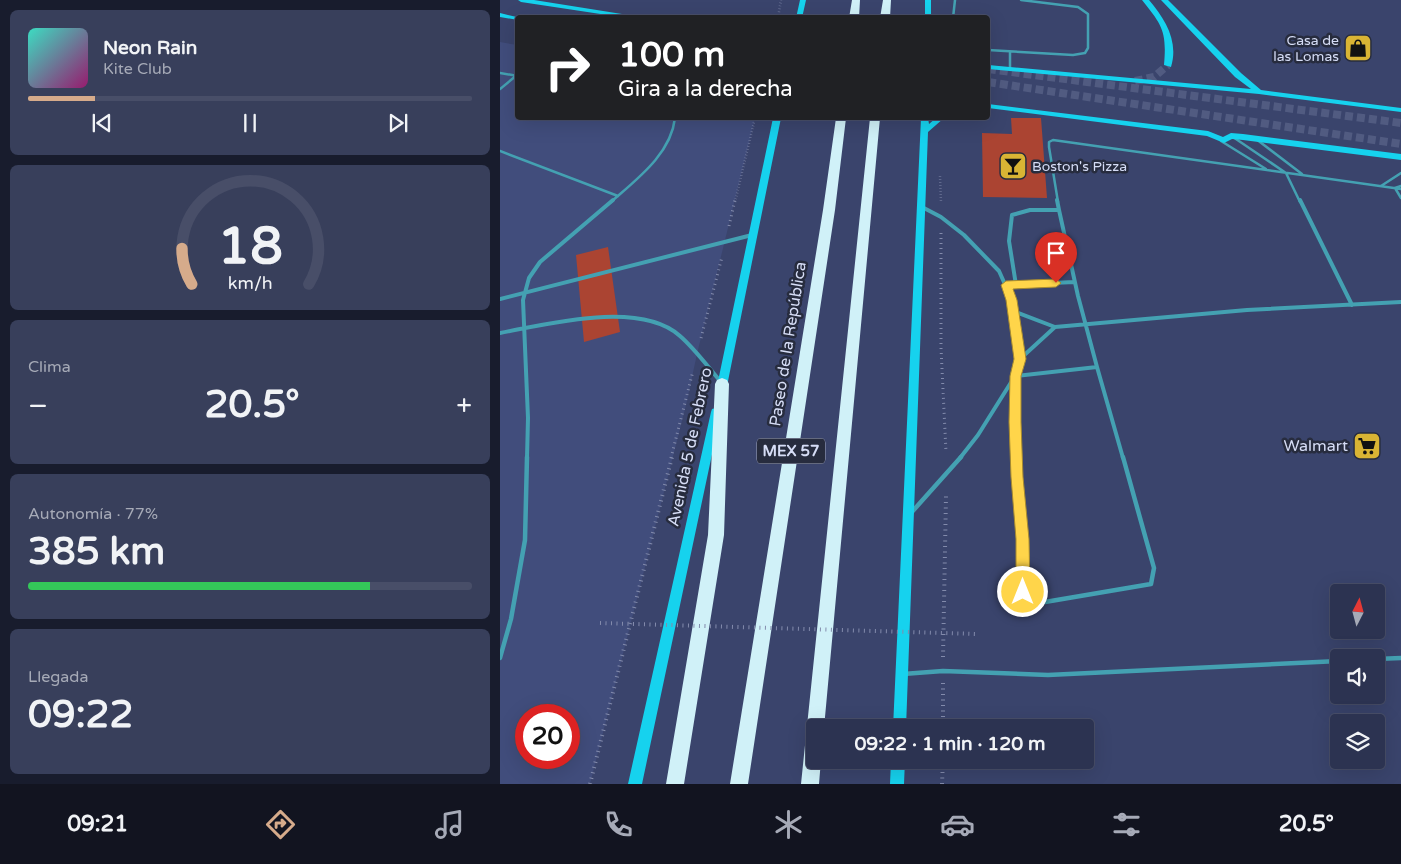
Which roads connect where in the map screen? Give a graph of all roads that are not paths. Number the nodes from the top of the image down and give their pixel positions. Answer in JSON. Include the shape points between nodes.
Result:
{"nodes":[{"id":1,"x":521,"y":0,"type":"edge"},
{"id":2,"x":803,"y":0,"type":"edge"},
{"id":3,"x":856,"y":0,"type":"edge"},
{"id":4,"x":887,"y":0,"type":"edge"},
{"id":5,"x":928,"y":0,"type":"edge"},
{"id":6,"x":955,"y":0,"type":"edge"},
{"id":7,"x":1021,"y":0,"type":"edge"},
{"id":8,"x":1145,"y":0,"type":"edge"},
{"id":9,"x":1164,"y":0,"type":"edge"},
{"id":10,"x":500,"y":15,"type":"edge"},
{"id":11,"x":624,"y":15,"type":"edge"},
{"id":12,"x":800,"y":15,"type":"edge"},
{"id":13,"x":854,"y":15,"type":"edge"},
{"id":14,"x":885,"y":15,"type":"edge"},
{"id":15,"x":928,"y":15,"type":"edge"},
{"id":16,"x":953,"y":15,"type":"edge"},
{"id":17,"x":515,"y":18,"type":"edge"},
{"id":18,"x":500,"y":20,"type":"edge"},
{"id":19,"x":515,"y":22,"type":"edge"},
{"id":20,"x":990,"y":50,"type":"edge"},
{"id":21,"x":1010,"y":53,"type":"junction"},
{"id":22,"x":1168,"y":64,"type":"dead end"},
{"id":23,"x":990,"y":67,"type":"edge"},
{"id":24,"x":1010,"y":69,"type":"junction"},
{"id":25,"x":500,"y":73,"type":"edge"},
{"id":26,"x":515,"y":76,"type":"edge"},
{"id":27,"x":515,"y":78,"type":"edge"},
{"id":28,"x":500,"y":89,"type":"edge"},
{"id":29,"x":1259,"y":92,"type":"junction"},
{"id":30,"x":990,"y":106,"type":"edge"},
{"id":31,"x":1401,"y":110,"type":"edge"},
{"id":32,"x":675,"y":120,"type":"edge"},
{"id":33,"x":777,"y":120,"type":"edge"},
{"id":34,"x":841,"y":120,"type":"edge"},
{"id":35,"x":875,"y":120,"type":"edge"},
{"id":36,"x":925,"y":120,"type":"edge"},
{"id":37,"x":938,"y":120,"type":"edge"},
{"id":38,"x":925,"y":131,"type":"junction"},
{"id":39,"x":1208,"y":134,"type":"junction"},
{"id":40,"x":1232,"y":136,"type":"junction"},
{"id":41,"x":1254,"y":138,"type":"junction"},
{"id":42,"x":500,"y":151,"type":"edge"},
{"id":43,"x":1401,"y":157,"type":"edge"},
{"id":44,"x":1268,"y":170,"type":"junction"},
{"id":45,"x":1286,"y":173,"type":"junction"},
{"id":46,"x":1401,"y":173,"type":"edge"},
{"id":47,"x":1304,"y":175,"type":"junction"},
{"id":48,"x":1381,"y":186,"type":"junction"},
{"id":49,"x":1401,"y":187,"type":"edge"},
{"id":50,"x":1396,"y":188,"type":"junction"},
{"id":51,"x":618,"y":196,"type":"junction"},
{"id":52,"x":1401,"y":198,"type":"edge"},
{"id":53,"x":921,"y":206,"type":"junction"},
{"id":54,"x":1059,"y":210,"type":"junction"},
{"id":55,"x":754,"y":235,"type":"junction"},
{"id":56,"x":1075,"y":282,"type":"junction"},
{"id":57,"x":1006,"y":285,"type":"junction"},
{"id":58,"x":1016,"y":285,"type":"junction"},
{"id":59,"x":523,"y":293,"type":"junction"},
{"id":60,"x":500,"y":299,"type":"edge"},
{"id":61,"x":1401,"y":302,"type":"edge"},
{"id":62,"x":1352,"y":305,"type":"junction"},
{"id":63,"x":1013,"y":311,"type":"junction"},
{"id":64,"x":1084,"y":324,"type":"junction"},
{"id":65,"x":1055,"y":327,"type":"junction"},
{"id":66,"x":522,"y":328,"type":"junction"},
{"id":67,"x":500,"y":334,"type":"edge"},
{"id":68,"x":1020,"y":359,"type":"junction"},
{"id":69,"x":1098,"y":367,"type":"junction"},
{"id":70,"x":1015,"y":376,"type":"junction"},
{"id":71,"x":722,"y":384,"type":"junction"},
{"id":72,"x":909,"y":514,"type":"junction"},
{"id":73,"x":500,"y":658,"type":"edge"},
{"id":74,"x":1401,"y":658,"type":"edge"},
{"id":75,"x":1385,"y":659,"type":"edge"},
{"id":76,"x":1330,"y":661,"type":"edge"},
{"id":77,"x":900,"y":674,"type":"junction"},
{"id":78,"x":817,"y":719,"type":"edge"},
{"id":79,"x":899,"y":719,"type":"edge"},
{"id":80,"x":811,"y":769,"type":"edge"},
{"id":81,"x":898,"y":769,"type":"edge"},
{"id":82,"x":635,"y":784,"type":"edge"},
{"id":83,"x":675,"y":784,"type":"edge"},
{"id":84,"x":739,"y":784,"type":"edge"},
{"id":85,"x":810,"y":784,"type":"edge"},
{"id":86,"x":897,"y":784,"type":"edge"}],
"edges":[{"from":1,"to":11,"type":"main road"},
{"from":2,"to":12,"type":"main road"},
{"from":3,"to":13,"type":"highway"},
{"from":4,"to":14,"type":"highway"},
{"from":5,"to":15,"type":"main road"},
{"from":6,"to":16,"type":"lane"},
{"from":7,"to":21,"type":"lane","via":[[1084,10],[1088,14],[1088,48],[1073,55]]},
{"from":8,"to":22,"type":"main road","via":[[1168,32]]},
{"from":9,"to":29,"type":"main road","via":[[1238,76]]},
{"from":10,"to":17,"type":"main road"},
{"from":18,"to":19,"type":"main road"},
{"from":20,"to":21,"type":"lane"},
{"from":21,"to":24,"type":"lane"},
{"from":23,"to":24,"type":"main road"},
{"from":24,"to":29,"type":"main road"},
{"from":25,"to":26,"type":"lane"},
{"from":27,"to":28,"type":"lane"},
{"from":29,"to":31,"type":"main road"},
{"from":30,"to":39,"type":"main road"},
{"from":32,"to":51,"type":"lane","via":[[668,142]]},
{"from":33,"to":55,"type":"main road","name":"Avenida 5 de Febrero"},
{"from":34,"to":84,"type":"highway","name":"Paseo de la República","number":"MEX 57"},
{"from":35,"to":78,"type":"highway","number":"MEX 57"},
{"from":36,"to":38,"type":"main road"},
{"from":37,"to":38,"type":"main road"},
{"from":38,"to":53,"type":"main road"},
{"from":39,"to":40,"type":"main road","via":[[1224,140]]},
{"from":39,"to":44,"type":"lane"},
{"from":40,"to":41,"type":"main road"},
{"from":40,"to":45,"type":"lane"},
{"from":41,"to":43,"type":"main road"},
{"from":41,"to":47,"type":"lane"},
{"from":42,"to":51,"type":"lane"},
{"from":44,"to":45,"type":"lane"},
{"from":44,"to":54,"type":"lane","via":[[1053,140],[1048,146]]},
{"from":45,"to":47,"type":"lane"},
{"from":45,"to":62,"type":"lane"},
{"from":46,"to":48,"type":"lane"},
{"from":47,"to":48,"type":"lane"},
{"from":48,"to":50,"type":"lane"},
{"from":49,"to":50,"type":"lane"},
{"from":50,"to":52,"type":"lane"},
{"from":51,"to":59,"type":"lane","via":[[543,260]]},
{"from":53,"to":57,"type":"lane","via":[[964,235],[999,271]]},
{"from":53,"to":72,"type":"main road"},
{"from":54,"to":56,"type":"lane"},
{"from":54,"to":58,"type":"lane","via":[[1030,210],[1012,215],[1008,229]]},
{"from":55,"to":59,"type":"lane"},
{"from":55,"to":71,"type":"main road","name":"Avenida 5 de Febrero"},
{"from":56,"to":58,"type":"lane"},
{"from":56,"to":64,"type":"lane"},
{"from":57,"to":58,"type":"lane"},
{"from":57,"to":63,"type":"lane"},
{"from":59,"to":60,"type":"lane"},
{"from":59,"to":66,"type":"lane"},
{"from":61,"to":62,"type":"lane"},
{"from":62,"to":64,"type":"lane"},
{"from":63,"to":65,"type":"lane"},
{"from":63,"to":68,"type":"lane"},
{"from":64,"to":65,"type":"lane"},
{"from":64,"to":69,"type":"lane"},
{"from":65,"to":68,"type":"lane"},
{"from":66,"to":67,"type":"lane"},
{"from":66,"to":71,"type":"lane","via":[[588,317],[655,322],[679,335]]},
{"from":66,"to":73,"type":"lane","via":[[528,418],[525,540],[511,619]]},
{"from":68,"to":70,"type":"lane"},
{"from":69,"to":70,"type":"lane"},
{"from":69,"to":70,"type":"lane","via":[[1154,568],[1151,584],[1044,602],[1023,592]]},
{"from":70,"to":72,"type":"lane","via":[[978,435]]},
{"from":71,"to":82,"type":"main road","name":"Avenida 5 de Febrero"},
{"from":71,"to":83,"type":"highway","via":[[716,535]]},
{"from":72,"to":77,"type":"main road"},
{"from":74,"to":75,"type":"lane"},
{"from":76,"to":77,"type":"lane","via":[[1048,675],[943,671]]},
{"from":77,"to":79,"type":"main road"},
{"from":80,"to":85,"type":"highway"},
{"from":81,"to":86,"type":"main road"}]}
